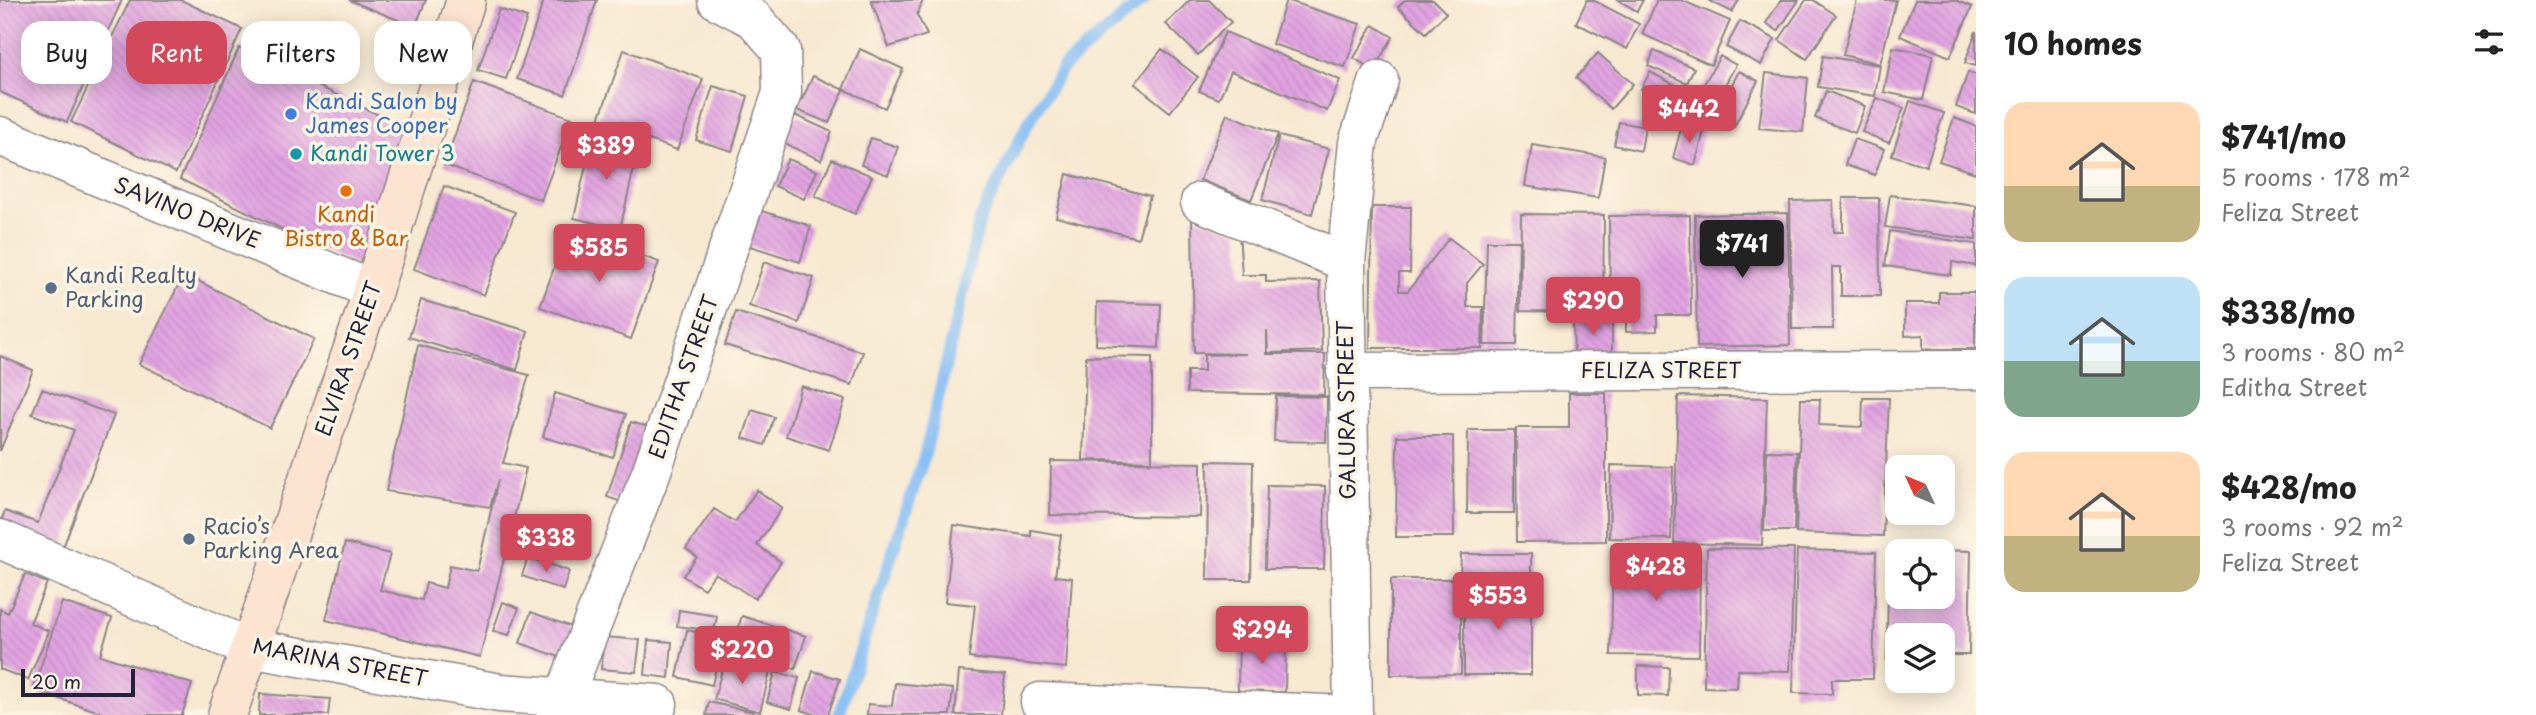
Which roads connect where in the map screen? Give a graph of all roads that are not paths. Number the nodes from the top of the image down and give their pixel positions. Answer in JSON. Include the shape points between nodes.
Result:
{"nodes":[{"id":1,"x":466,"y":0,"type":"edge"},
{"id":2,"x":717,"y":0,"type":"edge"},
{"id":3,"x":1379,"y":80,"type":"dead end"},
{"id":4,"x":0,"y":136,"type":"edge"},
{"id":5,"x":1200,"y":202,"type":"dead end"},
{"id":6,"x":1346,"y":262,"type":"junction"},
{"id":7,"x":373,"y":290,"type":"junction"},
{"id":8,"x":1976,"y":370,"type":"edge"},
{"id":9,"x":1346,"y":372,"type":"junction"},
{"id":10,"x":0,"y":539,"type":"edge"},
{"id":11,"x":249,"y":648,"type":"junction"},
{"id":12,"x":563,"y":699,"type":"junction"},
{"id":13,"x":1040,"y":702,"type":"dead end"},
{"id":14,"x":658,"y":704,"type":"dead end"},
{"id":15,"x":227,"y":715,"type":"edge"},
{"id":16,"x":1351,"y":715,"type":"edge"}],
"edges":[{"from":1,"to":7,"type":"street","name":"ELVIRA STREET"},
{"from":2,"to":12,"type":"street","name":"EDITHA STREET","via":[[754,19],[782,50],[782,93],[651,473]]},
{"from":3,"to":6,"type":"street","name":"GALURA STREET","via":[[1358,143]]},
{"from":4,"to":7,"type":"street","name":"SAVINO DRIVE"},
{"from":5,"to":6,"type":"street"},
{"from":6,"to":9,"type":"street","name":"GALURA STREET"},
{"from":7,"to":11,"type":"street","name":"ELVIRA STREET"},
{"from":8,"to":9,"type":"street","name":"FELIZA STREET"},
{"from":9,"to":16,"type":"street","name":"GALURA STREET"},
{"from":10,"to":11,"type":"street","name":"MARINA STREET"},
{"from":11,"to":12,"type":"street","name":"MARINA STREET","via":[[500,693]]},
{"from":11,"to":15,"type":"street","name":"ELVIRA STREET"},
{"from":12,"to":14,"type":"street","name":"MARINA STREET"},
{"from":13,"to":16,"type":"street"}]}
